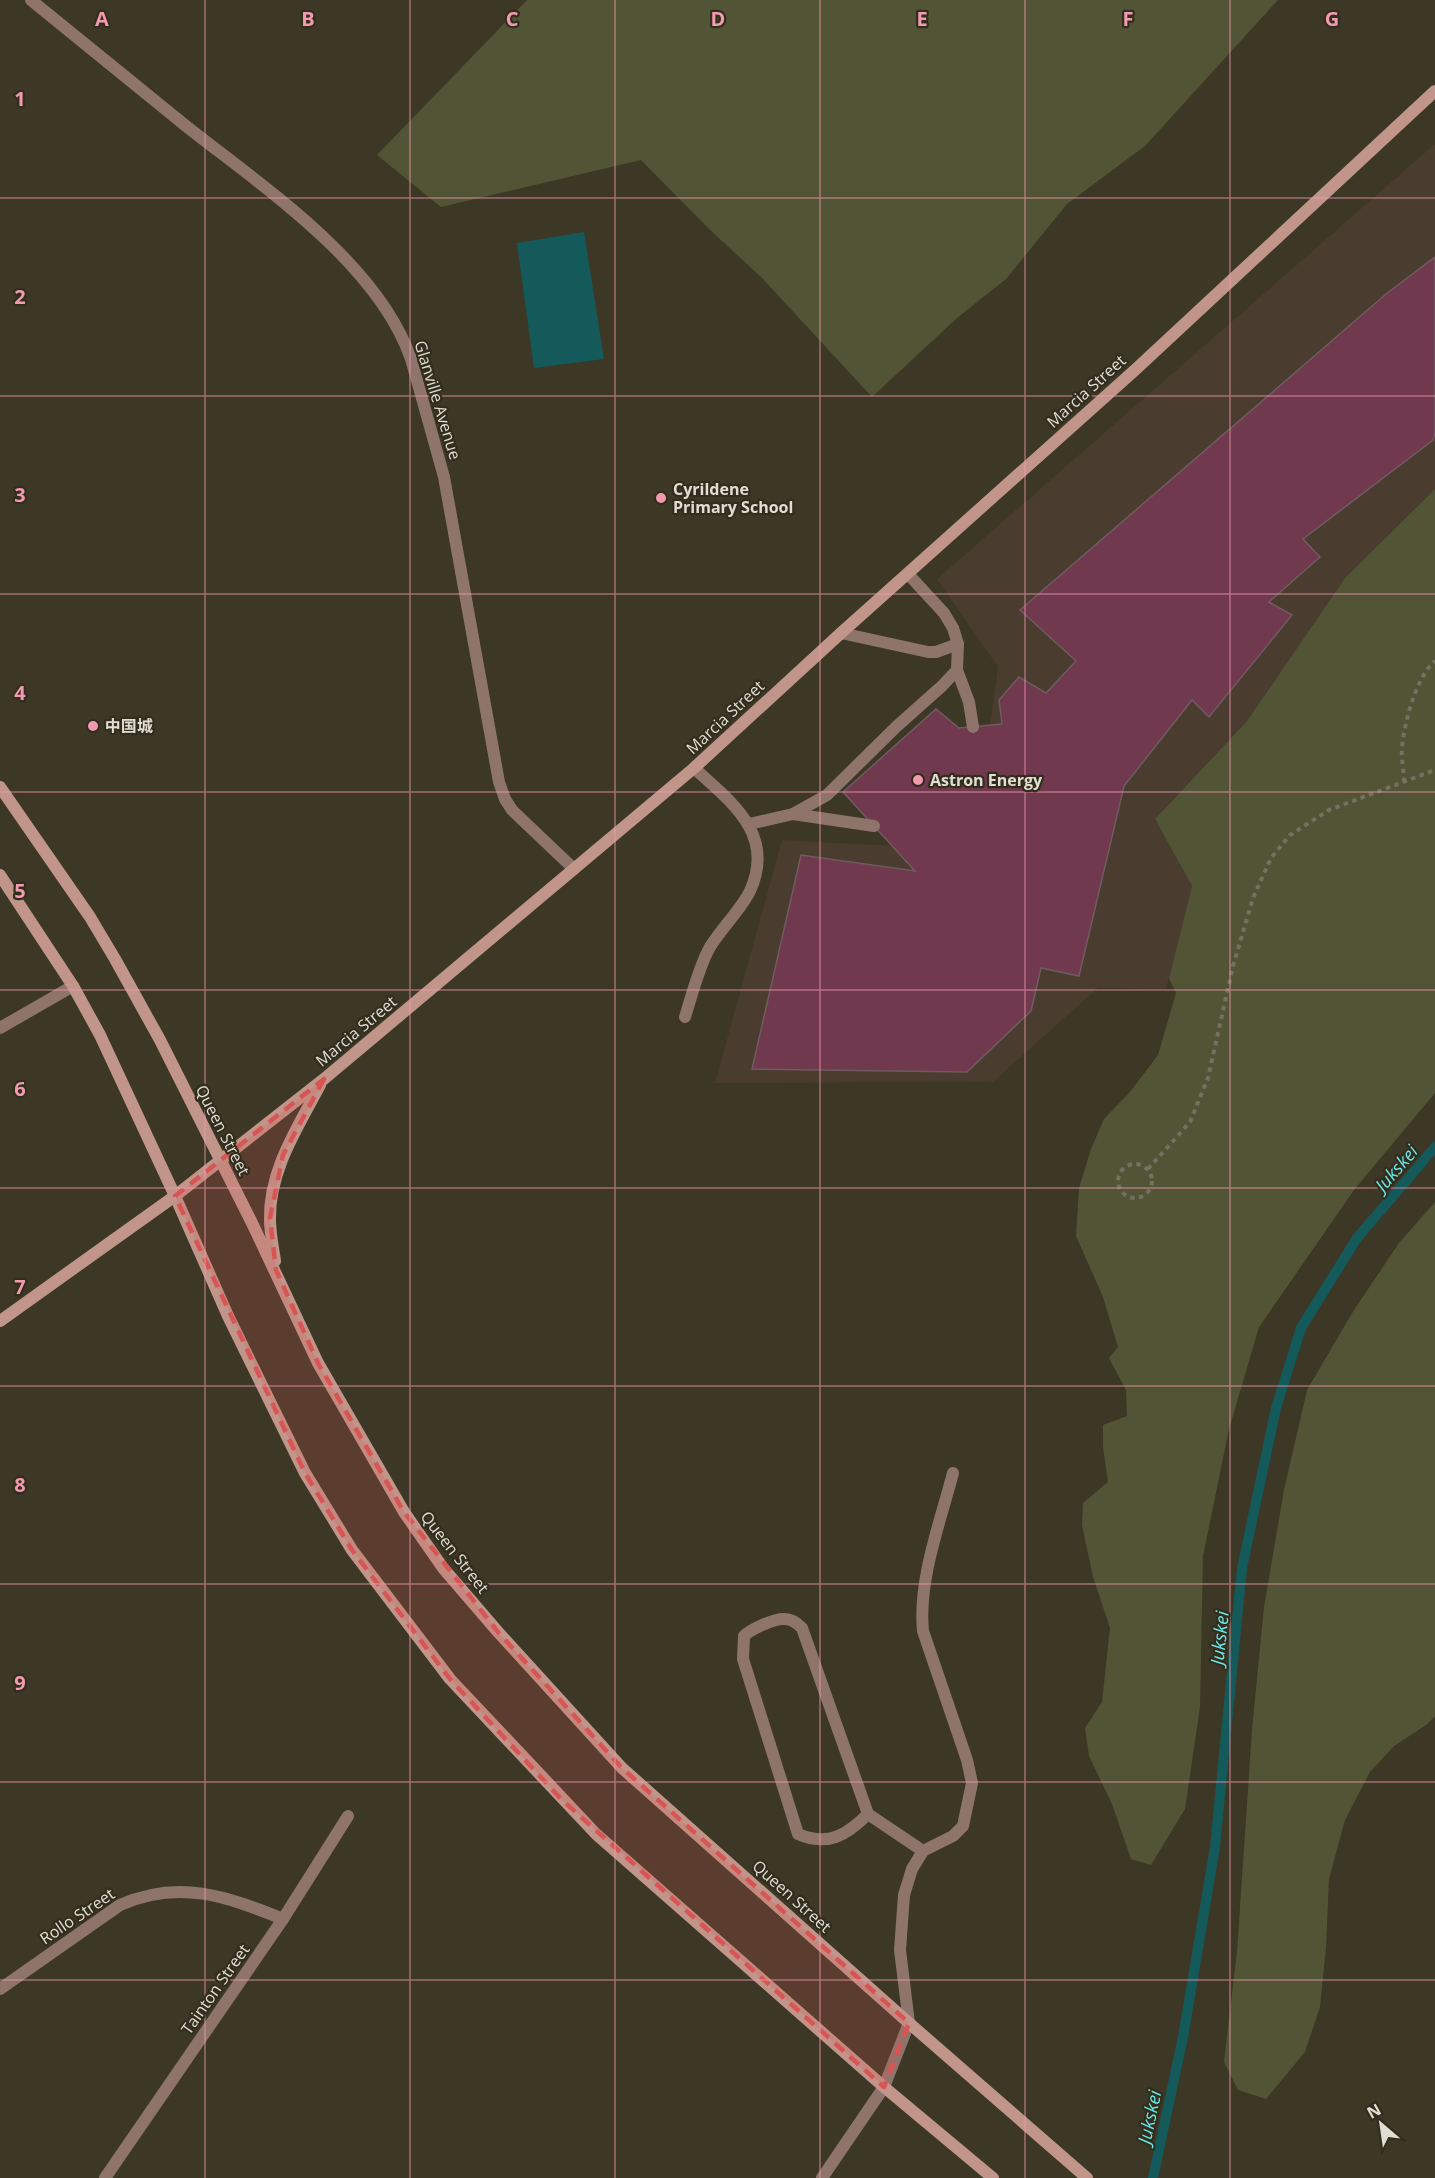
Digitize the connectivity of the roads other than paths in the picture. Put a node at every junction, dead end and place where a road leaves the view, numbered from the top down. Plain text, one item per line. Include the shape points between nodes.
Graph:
1 (30, 0) edge
2 (1435, 91) edge
3 (908, 574) junction
4 (841, 633) junction
5 (958, 644) junction
6 (957, 670) junction
7 (973, 727) dead end
8 (694, 768) junction
9 (0, 787) edge
10 (793, 814) junction
11 (749, 824) junction
12 (874, 826) dead end
13 (574, 869) junction
14 (0, 875) edge
15 (73, 986) junction
16 (685, 1017) dead end
17 (0, 1028) edge
18 (324, 1079) junction
19 (220, 1160) junction
20 (175, 1196) junction
21 (276, 1270) junction
22 (0, 1321) edge
23 (953, 1473) dead end
24 (868, 1814) junction
25 (348, 1816) dead end
26 (923, 1851) junction
27 (283, 1919) junction
28 (0, 1989) edge
29 (909, 2023) junction
30 (884, 2087) junction
31 (105, 2178) edge
32 (822, 2178) edge
33 (993, 2178) edge
34 (1087, 2178) edge

1 - 13 street, Glanville Avenue via 312,227 365,282 395,325 411,359 444,477 499,782 512,810
2 - 3 main road, Marcia Street
3 - 4 main road, Marcia Street
3 - 5 street via 944,613
4 - 5 street via 928,652
4 - 8 main road, Marcia Street
5 - 6 street
6 - 7 street
6 - 10 street via 827,795
8 - 11 street
8 - 13 main road, Marcia Street
9 - 19 main road, Queen Street via 90,917 160,1040
10 - 11 street
10 - 12 street
11 - 16 street via 758,853 750,891 708,950
13 - 18 main road, Marcia Street
14 - 15 main road
15 - 17 street
15 - 20 main road
18 - 19 main road, Marcia Street
18 - 21 main road via 283,1155 274,1184 270,1218
19 - 20 main road, Marcia Street
19 - 21 main road, Queen Street
20 - 22 main road, Marcia Street
20 - 30 main road via 304,1473 352,1551 450,1679 596,1834
21 - 29 main road, Queen Street via 318,1363 404,1512 443,1568 622,1768
23 - 26 street via 926,1580 922,1617 923,1631 972,1783 963,1826
24 - 24 street via 852,1830 832,1839 811,1840 798,1834 743,1659 744,1636 751,1629 785,1618 802,1628
24 - 26 street
25 - 27 street, Tainton Street
26 - 29 street via 907,1882 902,1917 900,1950
27 - 28 street, Rollo Street via 187,1890 139,1897 120,1905
27 - 31 street, Tainton Street
29 - 30 street
29 - 34 main road, Queen Street
30 - 32 street
30 - 33 main road

